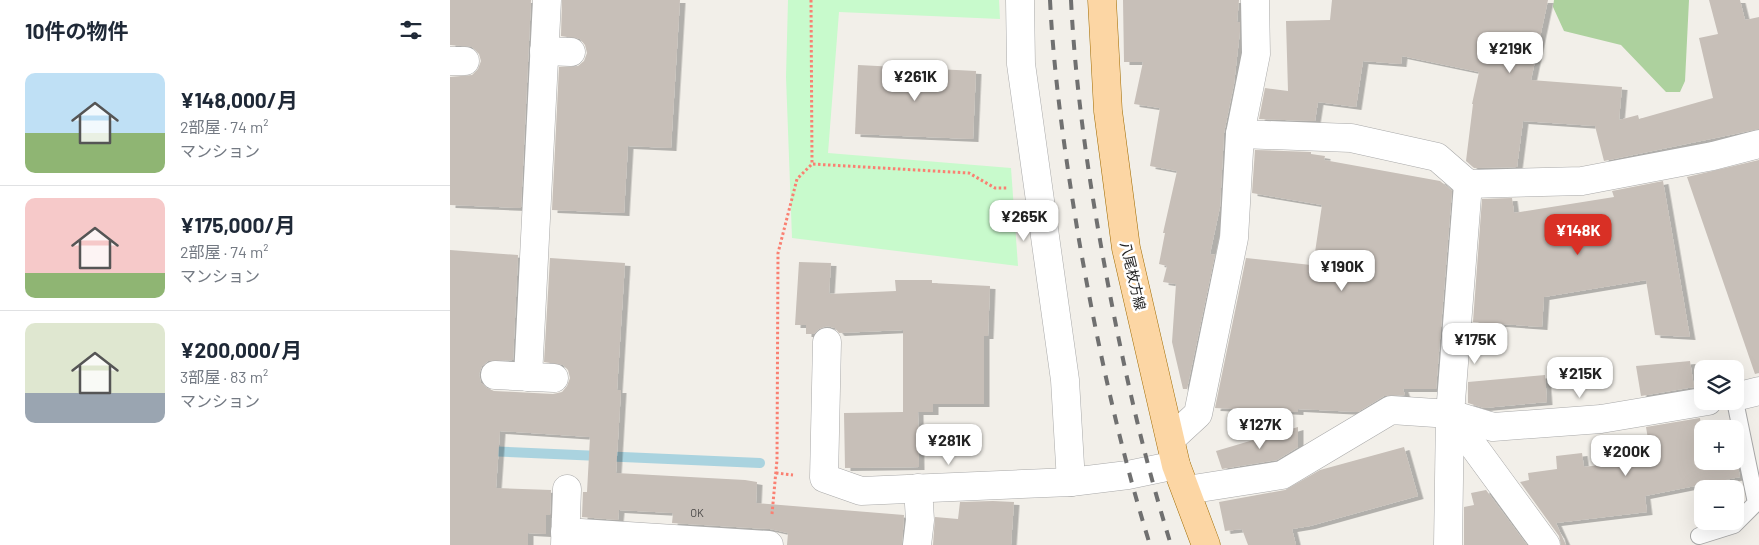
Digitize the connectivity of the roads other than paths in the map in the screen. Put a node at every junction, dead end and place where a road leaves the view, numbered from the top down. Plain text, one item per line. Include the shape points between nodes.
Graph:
1 (547, 0) edge
2 (1020, 0) edge
3 (1102, 0) edge
4 (1255, 0) edge
5 (1240, 134) junction
6 (1759, 144) edge
7 (1468, 184) junction
8 (827, 342) dead end
9 (495, 375) dead end
10 (1759, 391) edge
11 (1744, 395) edge
12 (1694, 403) edge
13 (1737, 410) edge
14 (1450, 414) junction
15 (1172, 438) junction
16 (1176, 465) junction
17 (1071, 482) junction
18 (918, 488) junction
19 (567, 489) dead end
20 (1187, 490) junction
21 (1699, 536) dead end
22 (565, 538) edge
23 (769, 544) edge
24 (917, 545) edge
25 (1206, 545) edge
26 (1448, 545) edge
27 (1546, 545) edge

1 - 9 street via 557,51 541,378
2 - 17 street via 1021,64 1065,380
3 - 15 main road, 八尾枚方線 via 1108,111 1126,248
4 - 5 street via 1256,54
5 - 7 street via 1351,138 1438,157
5 - 15 street via 1234,238 1198,414
6 - 7 street via 1582,181
7 - 14 street
8 - 18 street via 824,478 861,491
10 - 11 street
12 - 14 street via 1601,419 1494,427
13 - 21 lane via 1756,503 1734,525
14 - 20 street via 1391,410 1282,475
14 - 26 street
14 - 27 street
15 - 16 main road, 八尾枚方線
16 - 17 street
16 - 20 main road, 八尾枚方線
17 - 18 street
18 - 24 street via 920,520
19 - 22 street
20 - 25 main road, 八尾枚方線
22 - 23 street

